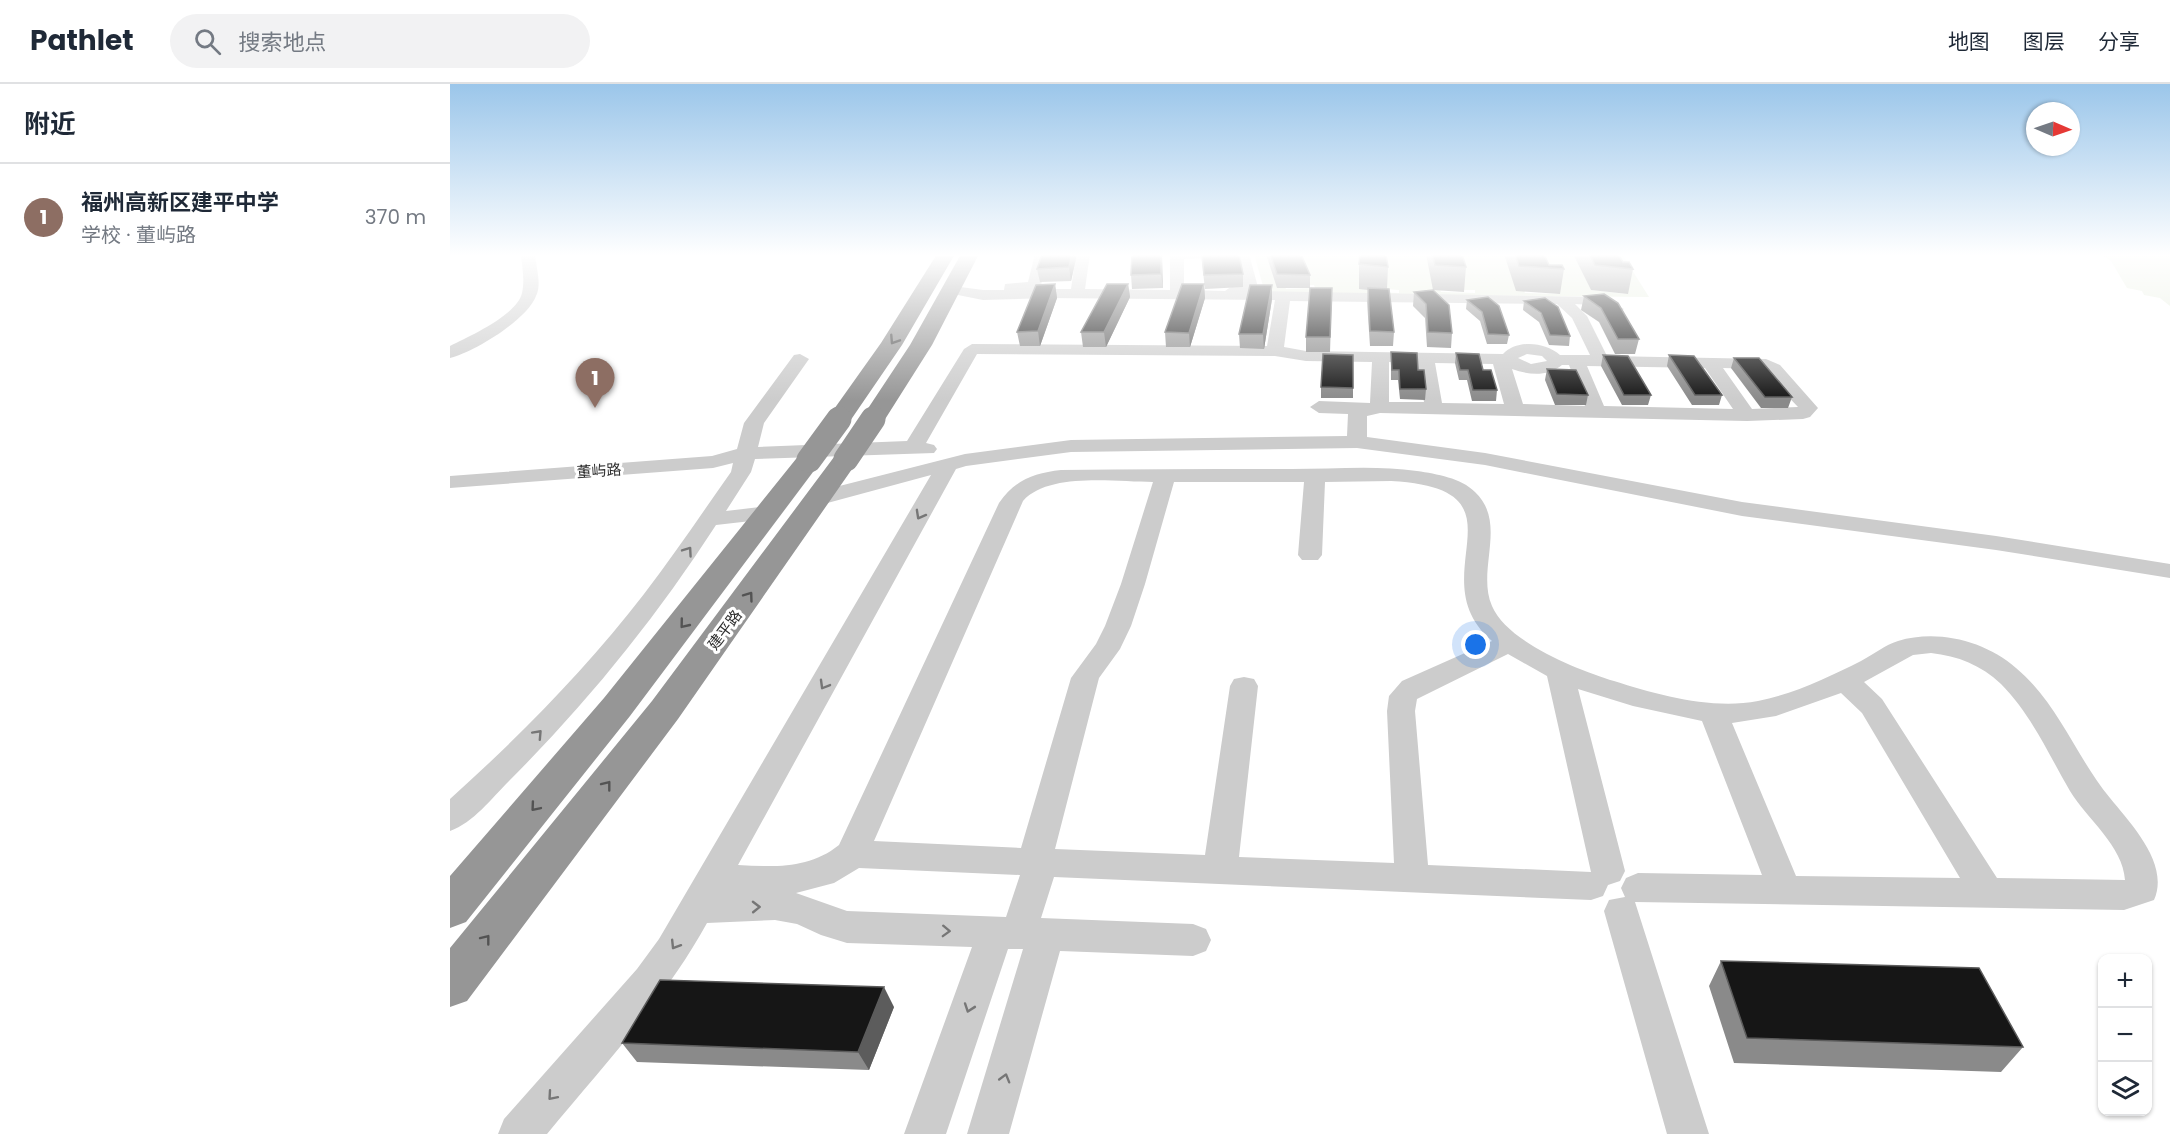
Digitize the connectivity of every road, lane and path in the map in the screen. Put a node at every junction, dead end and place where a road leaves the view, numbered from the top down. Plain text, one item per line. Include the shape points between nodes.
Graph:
1 (524, 303) edge
2 (916, 303) edge
3 (945, 303) edge
4 (1098, 303) edge
5 (1282, 303) edge
6 (1564, 303) edge
7 (1601, 303) edge
8 (1093, 312) edge
9 (1627, 321) edge
10 (1083, 330) edge
11 (1638, 341) edge
12 (1074, 349) junction
13 (1275, 351) junction
14 (450, 353) edge
15 (1381, 356) junction
16 (1425, 356) junction
17 (800, 359) dead end
18 (1504, 359) junction
19 (1556, 360) junction
20 (1575, 360) junction
21 (1601, 361) junction
22 (1650, 361) junction
23 (1710, 363) junction
24 (1531, 368) junction
25 (1319, 407) dead end
26 (1376, 408) junction
27 (1434, 409) junction
28 (1516, 411) junction
29 (1542, 411) junction
30 (1597, 412) junction
31 (1747, 415) junction
32 (1357, 442) junction
33 (913, 447) junction
34 (747, 453) junction
35 (956, 462) junction
36 (1315, 475) junction
37 (1165, 476) junction
38 (450, 482) edge
39 (820, 498) junction
40 (770, 513) junction
41 (709, 519) junction
42 (1310, 555) dead end
43 (2170, 572) edge
44 (1512, 642) junction
45 (1560, 671) junction
46 (1843, 679) junction
47 (1244, 686) dead end
48 (1713, 712) junction
49 (450, 818) edge
50 (852, 854) junction
51 (1041, 863) junction
52 (1220, 870) junction
53 (1412, 879) junction
54 (1599, 879) junction
55 (1785, 891) junction
56 (705, 893) junction
57 (1987, 893) junction
58 (1630, 900) junction
59 (450, 908) edge
60 (1020, 934) junction
61 (1193, 940) dead end
62 (450, 985) edge
63 (519, 1134) edge
64 (926, 1134) edge
65 (988, 1134) edge
66 (1688, 1134) edge

1 - 14 street via 501,323
2 -> 40 highway, bridge via 891,345
3 - 39 highway, 建平路, bridge
4 - 8 street
5 - 13 street
6 - 21 street via 1579,316
7 - 9 street via 1621,312
10 - 12 street
11 - 22 street
12 - 13 street
12 - 33 street via 972,349
13 - 15 street via 1306,356
15 - 16 street
15 - 26 street
16 - 18 street
16 - 27 street
17 - 34 street via 754,423
18 - 19 street via 1527,349 1547,352
18 - 24 street
18 - 28 street
19 - 20 street
19 - 24 street via 1546,368
20 - 21 street
20 - 30 street
21 - 22 street
22 - 23 street
23 - 31 street
23 - 31 street via 1766,364 1809,408 1803,413
24 - 29 street
25 - 26 street
26 - 27 street
26 - 32 street via 1358,413
27 - 28 street
28 - 29 street
29 - 30 street
30 - 31 street
32 - 35 street via 1087,444
32 - 43 street via 1485,459 1742,509
33 - 34 street, 董屿路
33 - 35 street, 董屿路 via 944,451
34 - 38 street, 董屿路 via 713,462
34 - 41 street via 741,472
35 - 39 street
35 -> 56 street
36 - 37 street
36 - 42 street
36 - 44 street via 1411,476 1443,483 1467,497 1479,518 1474,586 1478,606 1487,620
37 - 50 street via 1051,477 1032,482 1015,495
37 - 51 street via 1109,645 1085,678 1037,845
62 -> 39 highway, 建平路 via 665,710
40 - 41 street
40 -> 59 highway via 617,708
49 -> 41 street via 506,767 573,694 657,594
44 - 45 street
44 - 53 street via 1412,688 1403,696
45 - 48 street via 1626,694
45 - 54 street
46 - 48 street via 1763,710
46 - 57 street via 1872,706
46 - 57 street via 1902,649 1919,645 1959,650 1998,667 2021,690 2056,739 2086,792 2134,855 2144,882 2142,890 2124,895
47 - 52 street
48 - 55 street
50 - 51 street
50 - 56 street via 843,863 814,877
51 - 52 street
51 - 60 street
52 - 53 street
53 - 54 street
54 - 58 street via 1596,899 1601,904
55 - 57 street
55 - 58 street
56 -> 60 street via 784,906 832,925
56 -> 63 street via 650,981
58 - 66 street
60 - 61 street
60 -> 64 street
65 -> 60 street

